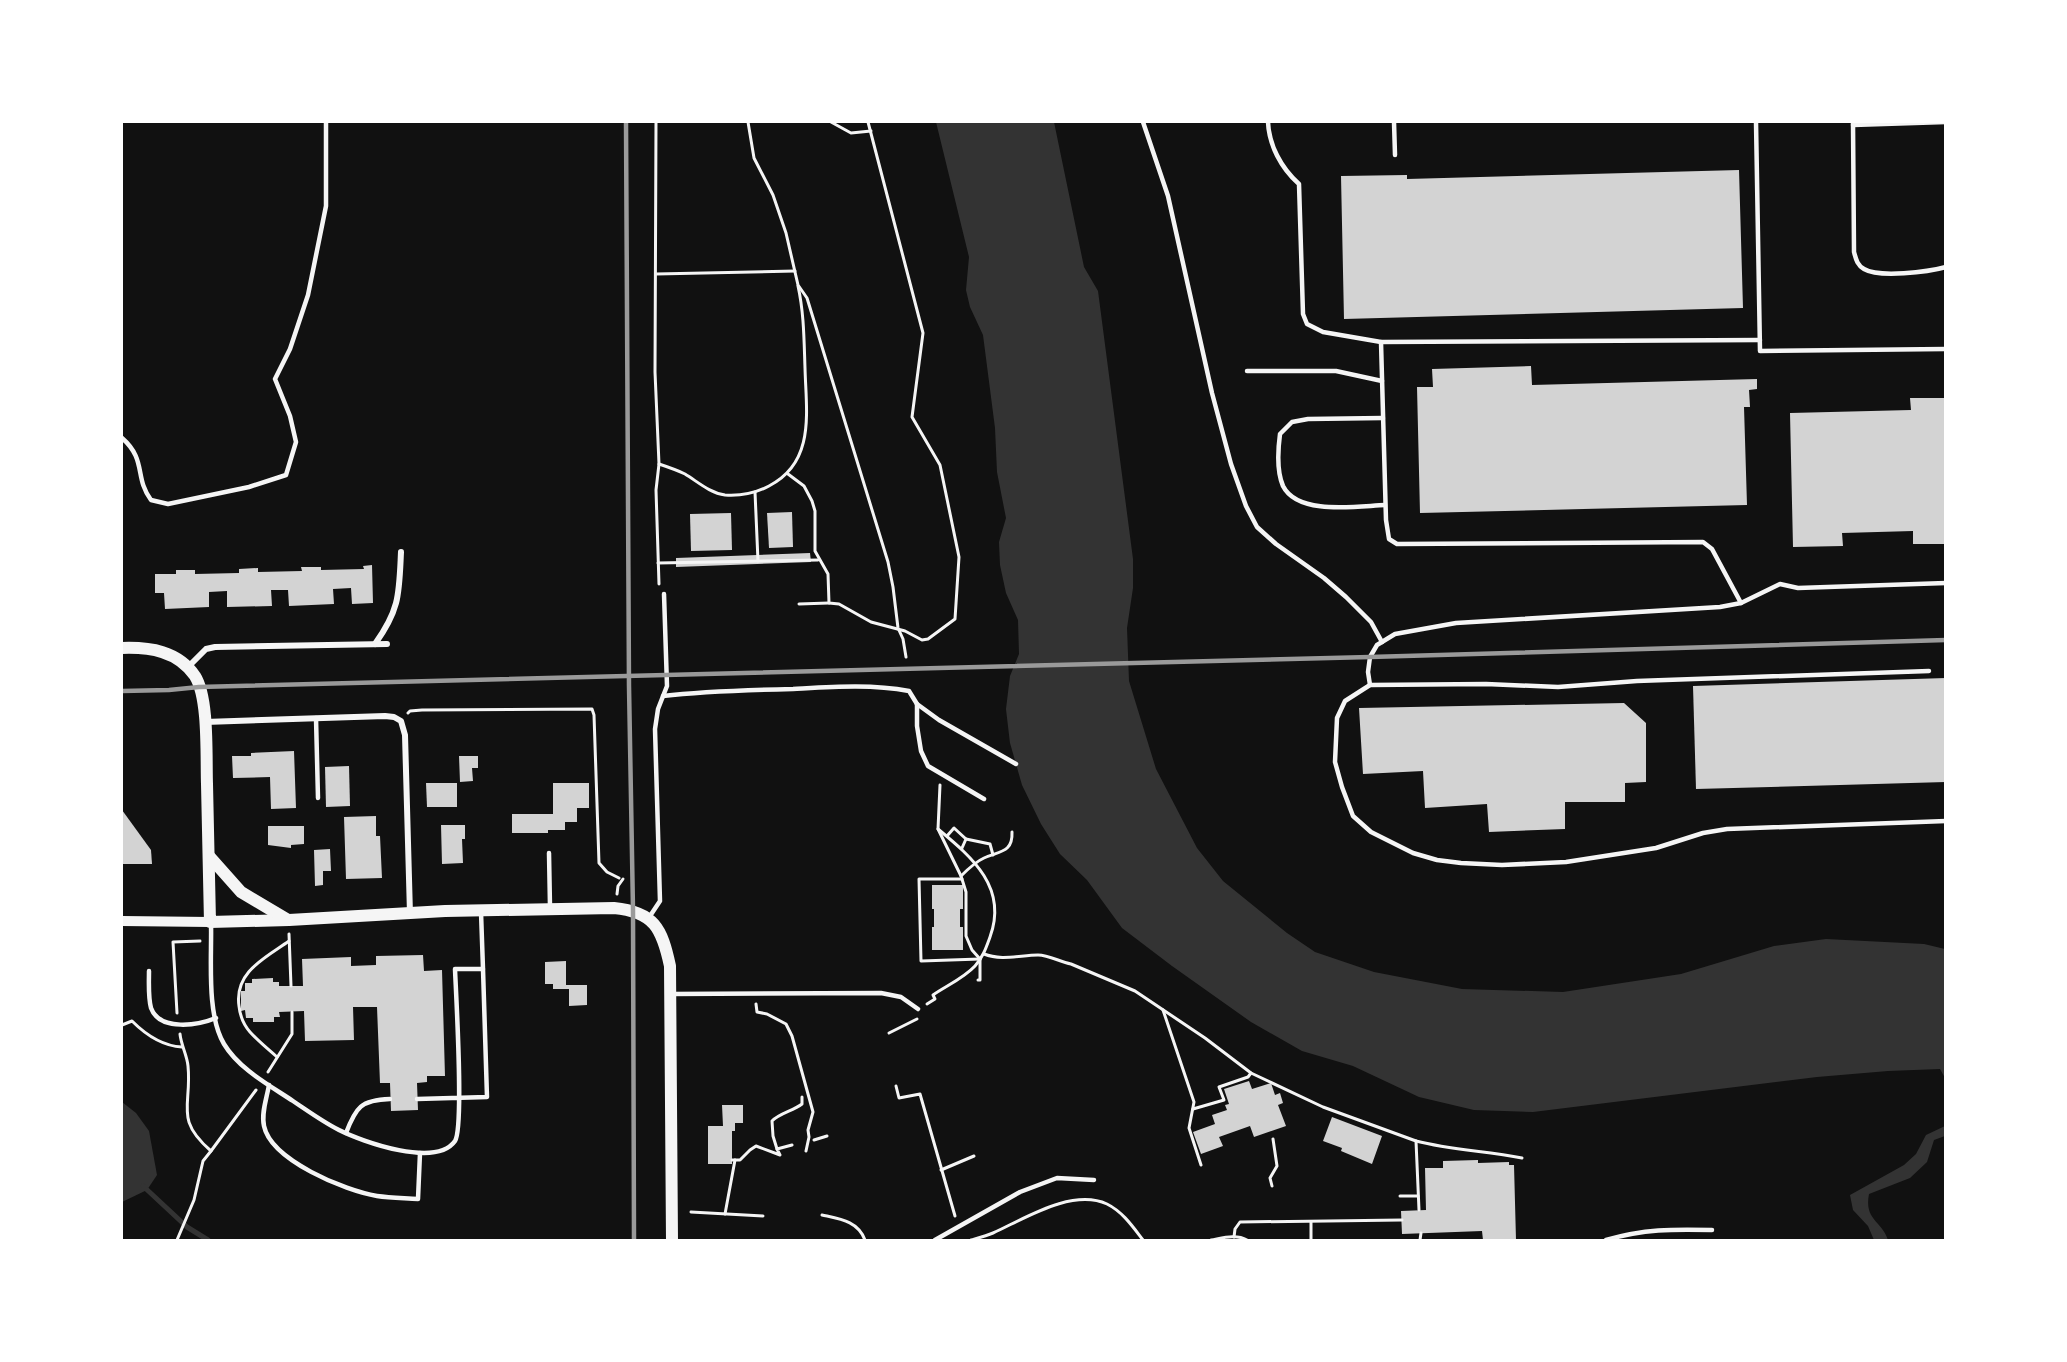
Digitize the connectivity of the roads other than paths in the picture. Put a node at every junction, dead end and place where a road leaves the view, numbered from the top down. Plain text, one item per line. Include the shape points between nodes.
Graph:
1 (326, 122) edge
2 (1143, 122) edge
3 (1268, 122) edge
4 (1394, 122) edge
5 (1756, 122) edge
6 (1946, 122) edge
7 (1853, 123) edge
8 (1395, 155) dead end
9 (1946, 267) edge
10 (1760, 340) junction
11 (1380, 342) junction
12 (1946, 350) edge
13 (1247, 371) dead end
14 (1382, 381) junction
15 (1383, 418) junction
16 (122, 438) edge
17 (1385, 505) junction
18 (401, 552) dead end
19 (1946, 583) edge
20 (664, 594) road end
21 (1741, 603) junction
22 (1382, 642) junction
23 (375, 645) junction
24 (387, 645) dead end
25 (122, 648) edge
26 (188, 667) junction
27 (1929, 671) dead end
28 (1370, 685) junction
29 (663, 696) junction
30 (917, 704) junction
31 (316, 718) junction
32 (205, 722) junction
33 (1016, 764) dead end
34 (318, 798) dead end
35 (984, 799) dead end
36 (1946, 821) edge
37 (549, 853) dead end
38 (209, 856) junction
39 (550, 909) junction
40 (481, 911) junction
41 (410, 914) junction
42 (122, 918) edge
43 (648, 919) junction
44 (289, 920) junction
45 (210, 922) junction
46 (483, 969) junction
47 (149, 971) dead end
48 (671, 994) junction
49 (918, 1009) road end
50 (216, 1018) junction
51 (269, 1085) junction
52 (459, 1098) junction
53 (417, 1099) dead end
54 (390, 1100) dead end
55 (346, 1133) junction
56 (420, 1153) junction
57 (1094, 1180) dead end
58 (1712, 1230) dead end
59 (672, 1240) edge
60 (935, 1240) edge
61 (1606, 1240) edge

1 - 16 lane via 324,217 308,295 275,379 296,442 286,475 168,504 151,500 143,489 140,466 132,448
2 - 22 lane via 1168,196 1218,413 1246,506 1257,527 1346,597 1371,622
3 - 11 lane via 1269,139 1290,176 1299,184 1303,314 1307,324 1323,332
4 - 8 lane
5 - 10 lane
6 - 7 lane
7 - 9 lane via 1854,252 1858,263 1866,270 1880,273
10 - 11 lane
10 - 12 lane via 1760,351
11 - 14 lane
13 - 14 lane via 1336,371
14 - 15 lane
15 - 17 lane
15 - 17 lane via 1292,422 1280,434 1278,454 1284,486 1296,501 1322,507
17 - 21 lane via 1389,538 1397,544 1703,542 1712,549
18 - 23 street via 398,599 391,622
19 - 21 lane via 1798,588 1780,584
20 - 29 lane via 667,686
21 - 22 lane via 1456,623 1395,634
22 - 28 lane via 1370,657
23 - 24 street
23 - 26 street via 215,646 206,649
25 - 26 main road via 160,651
26 - 32 main road via 197,679
27 - 28 lane via 1558,687
28 - 36 lane via 1345,702 1337,718 1335,762 1353,816 1371,832 1413,854 1437,860 1502,865 1566,862 1656,848 1727,828
29 - 30 lane via 891,688 909,691
29 - 43 lane via 655,729 660,901
30 - 33 lane
30 - 35 lane via 921,751 928,766
31 - 32 street
31 - 34 lane
31 - 41 street via 385,716 401,721 405,735
32 - 38 main road
37 - 39 lane
38 - 44 main road via 241,892
38 - 45 main road
39 - 40 main road
39 - 43 main road via 614,908 633,910
40 - 41 main road
40 - 46 lane
41 - 44 main road
42 - 45 street
43 - 48 main road via 658,929 666,949
44 - 45 main road
45 - 50 lane via 212,1005
46 - 52 lane via 487,1097
46 - 52 lane via 455,969
47 - 50 lane via 152,1011 156,1016 178,1024
48 - 49 lane via 880,993 901,997
48 - 59 main road
50 - 51 lane via 228,1050
51 - 55 lane
51 - 56 lane via 263,1116 273,1145 332,1182 375,1196 418,1199
52 - 53 lane
52 - 56 lane via 458,1135 454,1143 434,1154
54 - 55 lane via 358,1107
55 - 56 lane via 375,1144
57 - 60 lane via 1057,1178 1020,1192
58 - 61 lane via 1632,1232

